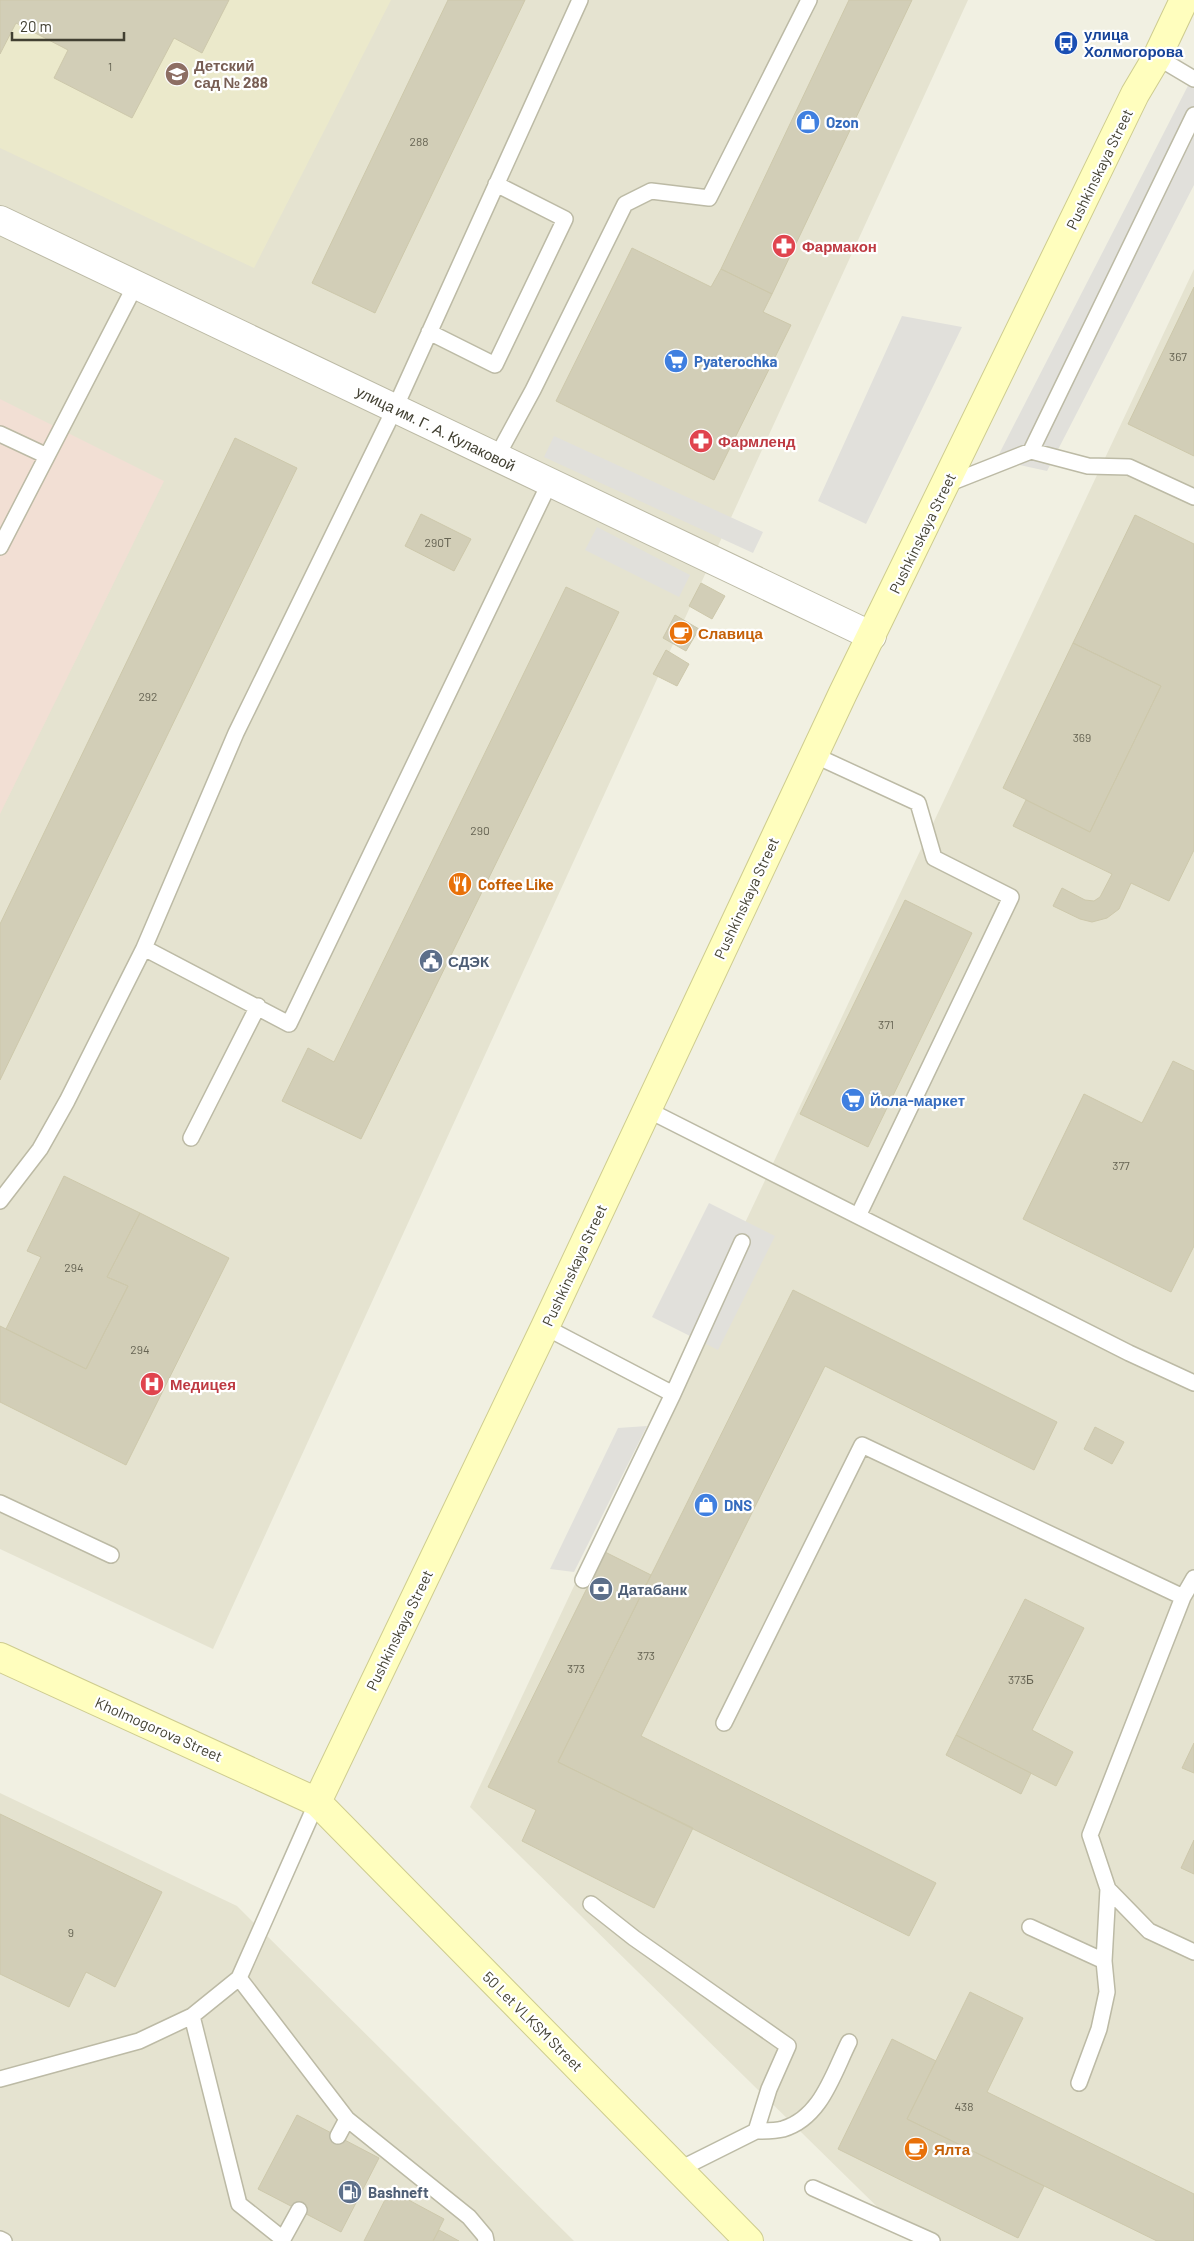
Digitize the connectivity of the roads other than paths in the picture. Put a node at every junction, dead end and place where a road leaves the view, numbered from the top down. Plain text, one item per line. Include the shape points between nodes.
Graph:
1 (580, 0) edge
2 (809, 0) edge
3 (1184, 0) edge
4 (1157, 56) junction
5 (1194, 80) edge
6 (1194, 115) edge
7 (496, 184) junction
8 (0, 220) edge
9 (136, 284) junction
10 (429, 332) junction
11 (395, 408) junction
12 (0, 434) edge
13 (1031, 451) junction
14 (47, 456) junction
15 (496, 458) junction
16 (550, 482) junction
17 (945, 485) junction
18 (1194, 497) edge
19 (0, 547) edge
20 (872, 636) junction
21 (814, 755) junction
22 (144, 948) junction
23 (258, 1006) junction
24 (646, 1109) junction
25 (191, 1138) dead end
26 (1, 1199) edge
27 (858, 1216) junction
28 (742, 1242) dead end
29 (545, 1327) junction
30 (1194, 1383) edge
31 (673, 1394) junction
32 (0, 1502) edge
33 (111, 1555) dead end
34 (1194, 1578) edge
35 (583, 1580) dead end
36 (1183, 1597) junction
37 (0, 1657) edge
38 (724, 1723) dead end
39 (317, 1802) junction
40 (1108, 1890) junction
41 (591, 1904) dead end
42 (1030, 1927) dead end
43 (1194, 1952) edge
44 (1104, 1961) junction
45 (239, 1978) junction
46 (192, 2016) junction
47 (848, 2042) dead end
48 (0, 2079) edge
49 (1079, 2083) dead end
50 (347, 2118) junction
51 (756, 2132) junction
52 (338, 2136) dead end
53 (680, 2169) junction
54 (813, 2188) dead end
55 (298, 2210) dead end
56 (0, 2239) edge
57 (284, 2240) edge
58 (4, 2241) edge
59 (486, 2241) edge
60 (749, 2241) edge
61 (932, 2241) edge

1 - 7 lane
2 - 15 lane via 709,198 651,191 625,204
3 - 4 main road, Pushkinskaya Street
4 - 5 lane
4 - 17 main road, Pushkinskaya Street
6 - 13 lane
7 - 10 lane
7 - 10 lane via 565,219 495,365
8 - 9 street, улица им. Г. А. Кулаковой
9 - 11 street, улица им. Г. А. Кулаковой
9 - 14 lane
10 - 11 lane
11 - 15 street, улица им. Г. А. Кулаковой
11 - 22 lane via 236,734
12 - 14 lane
13 - 17 lane
13 - 18 lane via 1088,466 1129,467
14 - 19 lane
15 - 16 street, улица им. Г. А. Кулаковой
16 - 20 street, улица им. Г. А. Кулаковой
16 - 23 lane via 289,1024
17 - 20 main road, Pushkinskaya Street
20 - 21 main road, Pushkinskaya Street
21 - 24 main road, Pushkinskaya Street
21 - 27 lane via 918,804 934,858 1011,897
22 - 23 lane
22 - 26 lane via 40,1149
23 - 25 lane
24 - 27 lane
24 - 29 main road, Pushkinskaya Street
27 - 30 lane
28 - 31 lane
29 - 31 lane
29 - 39 main road, Pushkinskaya Street
31 - 35 lane
32 - 33 lane
34 - 36 lane
36 - 38 lane via 862,1446
36 - 40 lane via 1090,1836
37 - 39 main road, Kholmogorova Street
39 - 45 lane
39 - 53 main road, 50 Let VLKSM Street
40 - 43 lane via 1149,1931
40 - 44 lane
41 - 51 lane via 788,2046
42 - 44 lane
44 - 49 lane via 1107,1992 1099,2028
45 - 46 lane
45 - 50 lane
46 - 48 lane via 139,2041
46 - 57 lane via 239,2204
47 - 51 lane via 818,2106 783,2129
50 - 52 lane
50 - 59 lane via 469,2217
51 - 53 lane
53 - 60 main road, 50 Let VLKSM Street
54 - 61 lane
55 - 57 lane
56 - 58 lane

